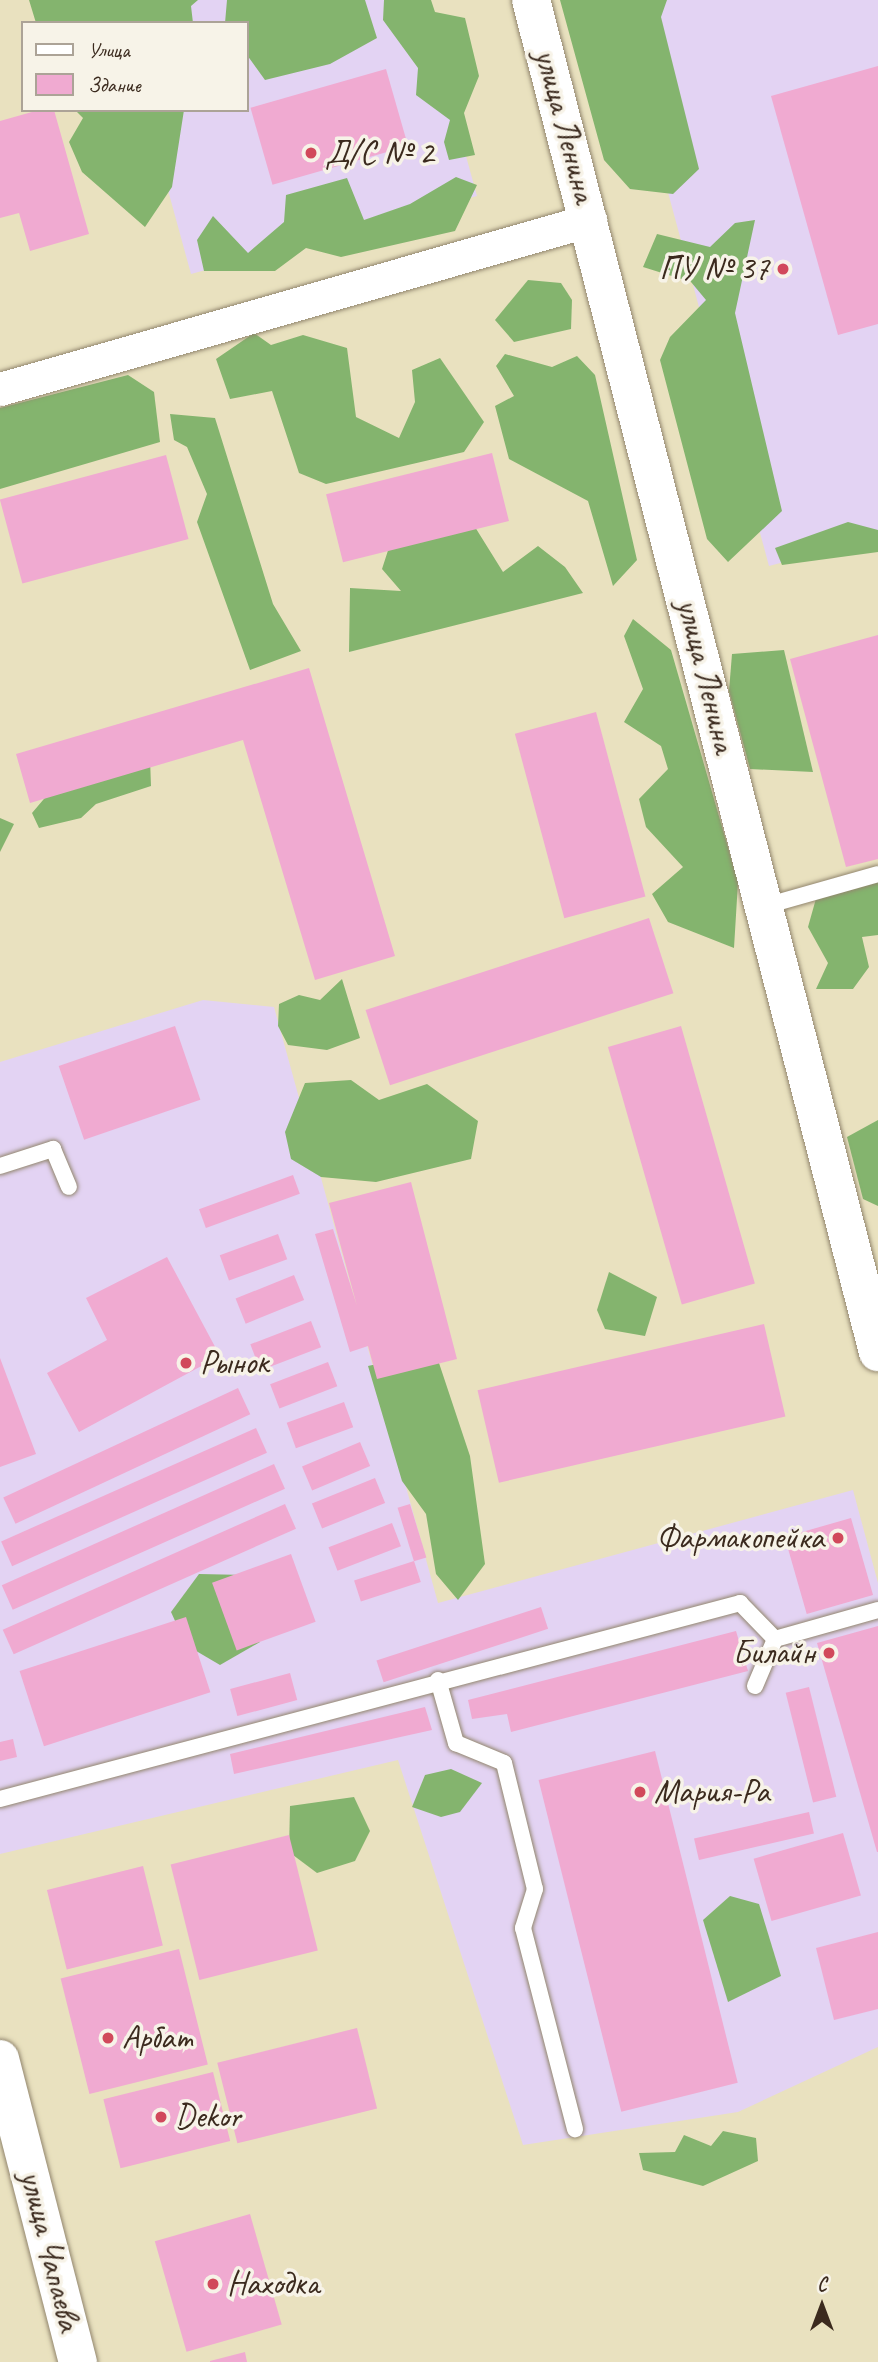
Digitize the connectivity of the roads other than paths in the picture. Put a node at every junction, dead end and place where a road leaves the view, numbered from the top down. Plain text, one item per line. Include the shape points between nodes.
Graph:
1 (531, 0) edge
2 (590, 220) junction
3 (0, 389) edge
4 (878, 874) edge
5 (765, 906) junction
6 (0, 1166) edge
7 (69, 1186) dead end
8 (871, 1297) edge
9 (878, 1352) edge
10 (878, 1610) edge
11 (775, 1639) junction
12 (438, 1680) junction
13 (755, 1686) dead end
14 (0, 1799) edge
15 (0, 2059) edge
16 (575, 2129) dead end
17 (78, 2362) edge

1 - 2 main road, улица Ленина
2 - 3 street
2 - 5 main road, улица Ленина
4 - 5 lane
5 - 8 main road, улица Ленина
6 - 7 lane via 53,1149
8 - 9 main road, улица Ленина
10 - 11 lane
11 - 12 lane via 740,1603
11 - 13 lane
12 - 14 lane
12 - 16 lane via 456,1742 504,1763 535,1889 523,1928
15 - 17 main road, улица Чапаева

